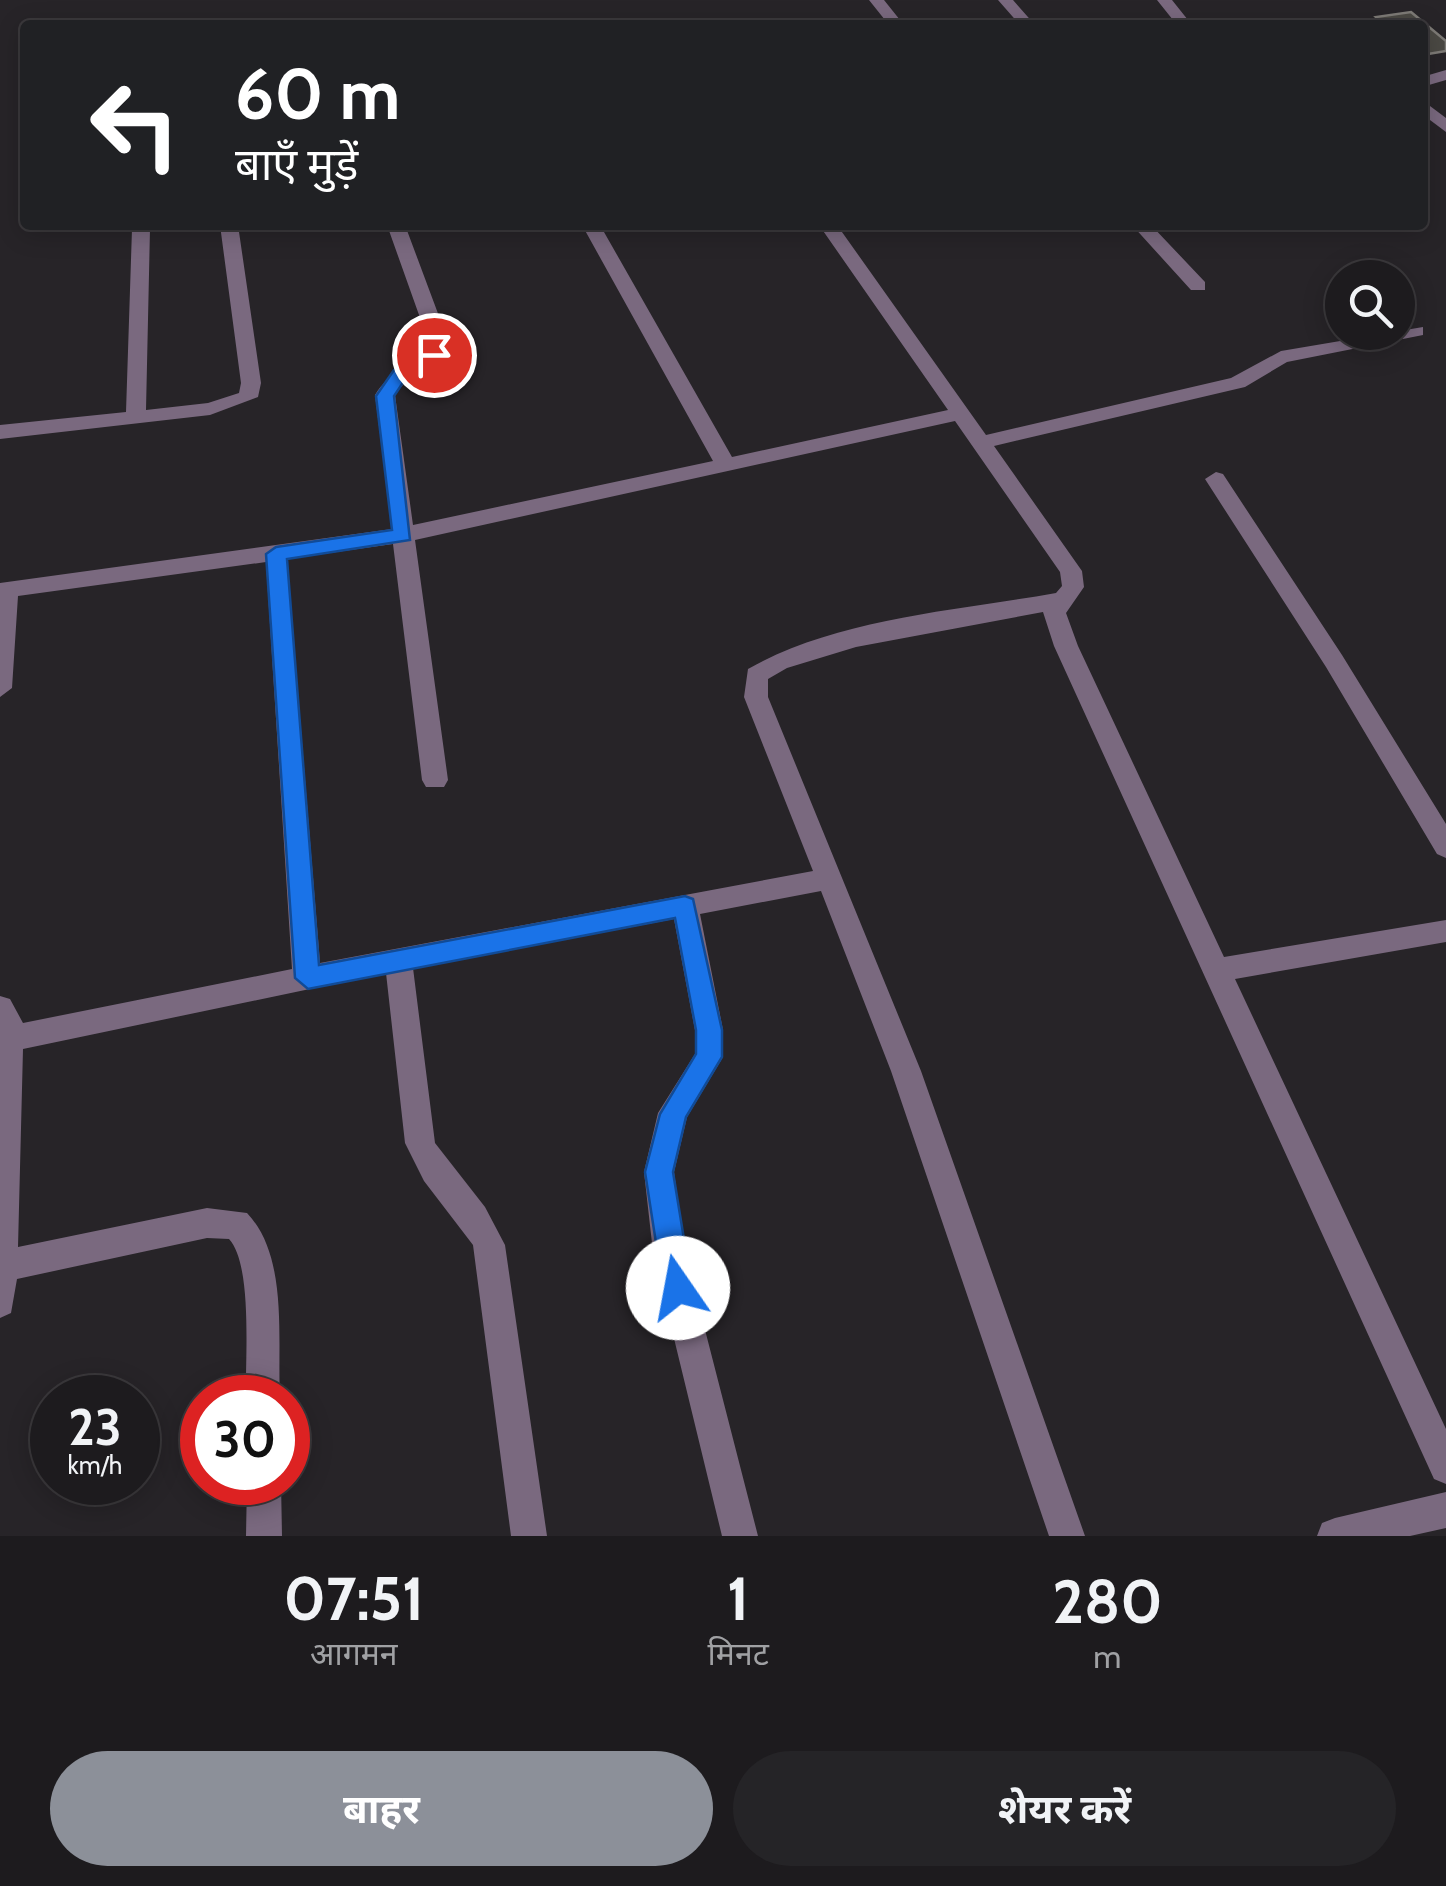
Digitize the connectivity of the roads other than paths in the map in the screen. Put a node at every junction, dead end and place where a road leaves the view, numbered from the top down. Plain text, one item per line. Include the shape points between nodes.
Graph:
1 (876, 0) edge
2 (1005, 0) edge
3 (1164, 0) edge
4 (892, 20) edge
5 (1023, 20) edge
6 (1181, 20) edge
7 (140, 230) dead end
8 (230, 230) edge
9 (398, 230) edge
10 (595, 230) edge
11 (831, 230) edge
12 (1146, 230) edge
13 (1198, 286) dead end
14 (1416, 331) dead end
15 (960, 414) junction
16 (136, 417) junction
17 (0, 432) edge
18 (981, 443) junction
19 (726, 465) junction
20 (1216, 480) dead end
21 (402, 535) junction
22 (276, 554) junction
23 (4, 590) edge
24 (1067, 599) junction
25 (0, 688) edge
26 (435, 780) dead end
27 (1446, 847) edge
28 (828, 879) junction
29 (685, 906) junction
30 (1446, 932) edge
31 (398, 959) junction
32 (1214, 971) junction
33 (308, 978) junction
34 (0, 1008) edge
35 (9, 1039) junction
36 (2, 1266) edge
37 (0, 1302) edge
38 (262, 1375) edge
39 (1446, 1467) edge
40 (264, 1505) edge
41 (1446, 1510) edge
42 (264, 1536) edge
43 (528, 1536) edge
44 (740, 1536) edge
45 (1068, 1536) edge
46 (1335, 1536) edge

1 - 4 street
2 - 5 street
3 - 6 street
7 - 16 street
8 - 16 street via 248,397 210,409
9 - 21 street via 438,343 422,365 390,383 385,396
10 - 19 street
11 - 15 street
12 - 13 street
14 - 18 street via 1281,356 1238,383
15 - 18 street
15 - 19 street
16 - 17 street
18 - 24 street via 1070,572
19 - 21 street
20 - 27 street
21 - 22 street
21 - 26 street
22 - 23 street
22 - 33 street
23 - 25 street
24 - 28 street via 840,644 772,662 756,675 756,697
24 - 32 street via 1054,612 1059,628
28 - 29 street
28 - 45 street via 906,1072
29 - 31 street
29 - 44 street via 709,1057 673,1114 659,1172 669,1252
30 - 32 street
31 - 33 street
31 - 43 street via 428,1168 482,1222 490,1244
32 - 39 street
33 - 35 street
34 - 35 street via 9,1021
35 - 36 street
36 - 37 street
36 - 38 street via 207,1223 236,1224 252,1241 260,1281
40 - 42 street
41 - 46 street

